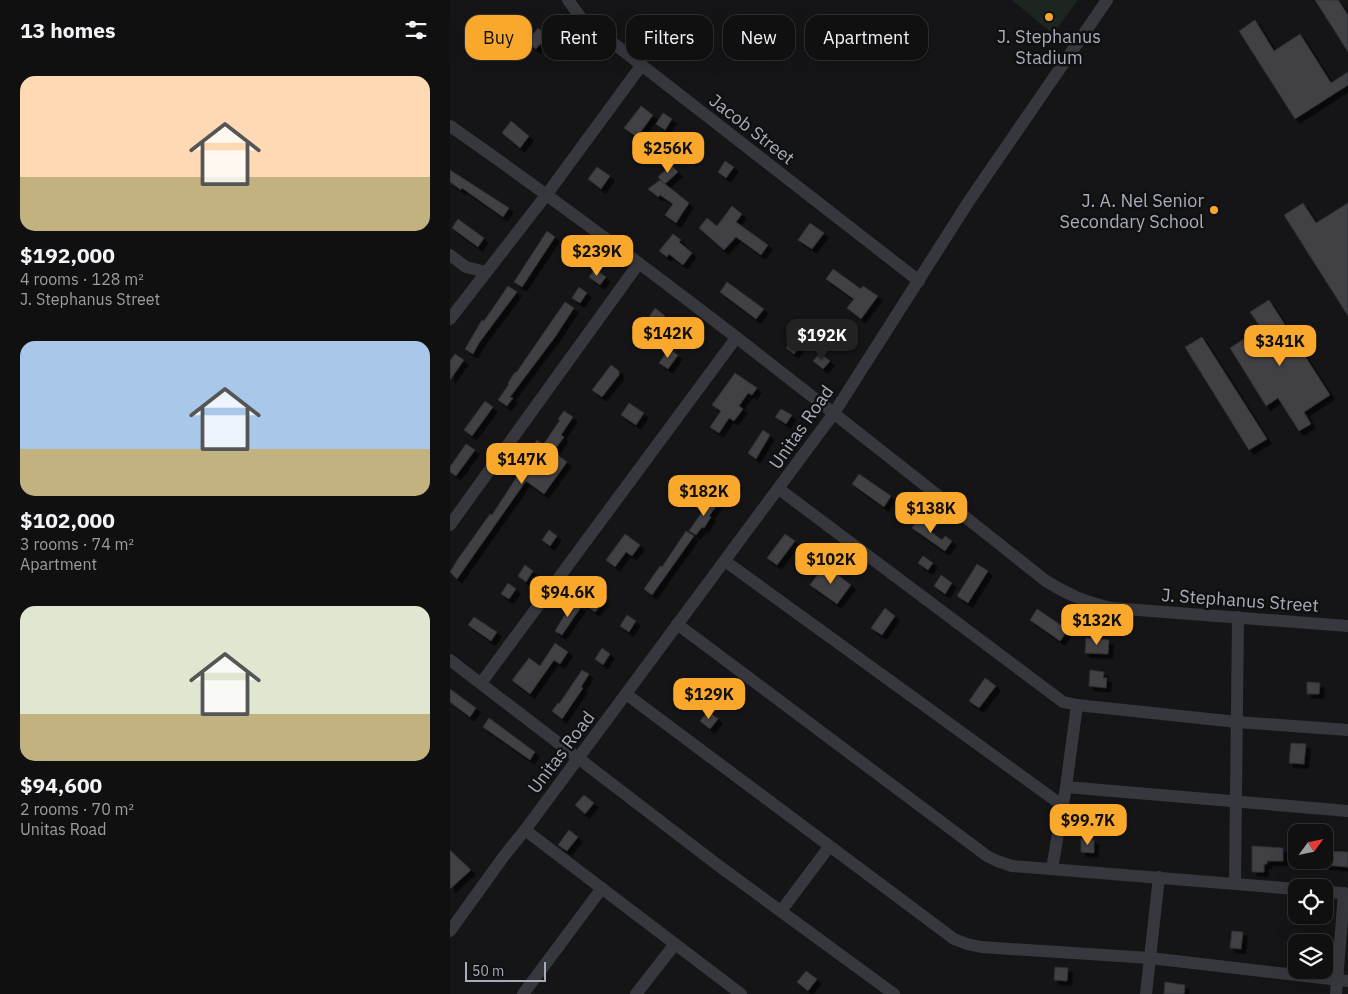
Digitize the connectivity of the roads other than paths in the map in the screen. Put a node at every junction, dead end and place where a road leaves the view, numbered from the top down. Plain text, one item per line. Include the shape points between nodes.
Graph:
1 (568, 0) edge
2 (1106, 0) edge
3 (641, 66) junction
4 (450, 126) edge
5 (547, 194) junction
6 (450, 255) edge
7 (639, 263) junction
8 (486, 272) junction
9 (919, 281) junction
10 (450, 319) edge
11 (736, 338) junction
12 (834, 414) junction
13 (779, 489) junction
14 (450, 525) edge
15 (725, 561) junction
16 (1238, 617) junction
17 (677, 624) junction
18 (1348, 626) edge
19 (450, 660) edge
20 (481, 683) junction
21 (626, 694) junction
22 (1077, 705) junction
23 (1237, 722) junction
24 (1348, 730) edge
25 (577, 758) junction
26 (1066, 787) junction
27 (1235, 801) junction
28 (1063, 806) junction
29 (1348, 811) edge
30 (525, 830) junction
31 (829, 847) junction
32 (1052, 869) junction
33 (1158, 877) junction
34 (1235, 884) junction
35 (602, 888) junction
36 (1288, 888) edge
37 (1333, 892) edge
38 (1346, 893) edge
39 (781, 911) junction
40 (450, 931) edge
41 (675, 944) junction
42 (1150, 958) junction
43 (1342, 981) edge
44 (522, 994) edge
45 (636, 994) edge
46 (741, 994) edge
47 (894, 994) edge
48 (1146, 994) edge
49 (1336, 994) edge

1 - 3 street, Jacob Street via 581,18
2 - 9 street, Unitas Road via 969,201
3 - 5 street
3 - 9 street, Jacob Street
4 - 5 street, J. Stephanus Street
5 - 7 street, J. Stephanus Street
5 - 8 street
6 - 8 street via 466,267
7 - 11 street, J. Stephanus Street
7 - 14 street
8 - 10 street
9 - 12 street, Unitas Road
11 - 12 street, J. Stephanus Street
11 - 20 street
12 - 13 street, Unitas Road
12 - 16 street, J. Stephanus Street via 1046,581 1070,596 1112,608
13 - 15 street, Unitas Road
13 - 22 street via 1047,691 1063,702
15 - 17 street, Unitas Road
15 - 28 street
16 - 18 street, J. Stephanus Street
16 - 23 street
17 - 21 street, Unitas Road
17 - 32 street via 987,856 1012,866
19 - 20 street
20 - 25 street
21 - 25 street, Unitas Road
21 - 31 street
22 - 23 street
22 - 26 street
23 - 24 street
23 - 27 street
25 - 30 street, Unitas Road
25 - 39 street
26 - 27 street
26 - 28 street
27 - 29 street
27 - 34 street
28 - 32 street
30 - 35 street
30 - 40 street, Unitas Road
31 - 39 street
31 - 42 street via 954,938 967,944
32 - 33 street
33 - 34 street
33 - 42 street
34 - 36 street
35 - 41 street
35 - 44 street
37 - 38 street
38 - 43 street
39 - 47 street
41 - 45 street
41 - 46 street
42 - 43 street
42 - 48 street
43 - 49 street

